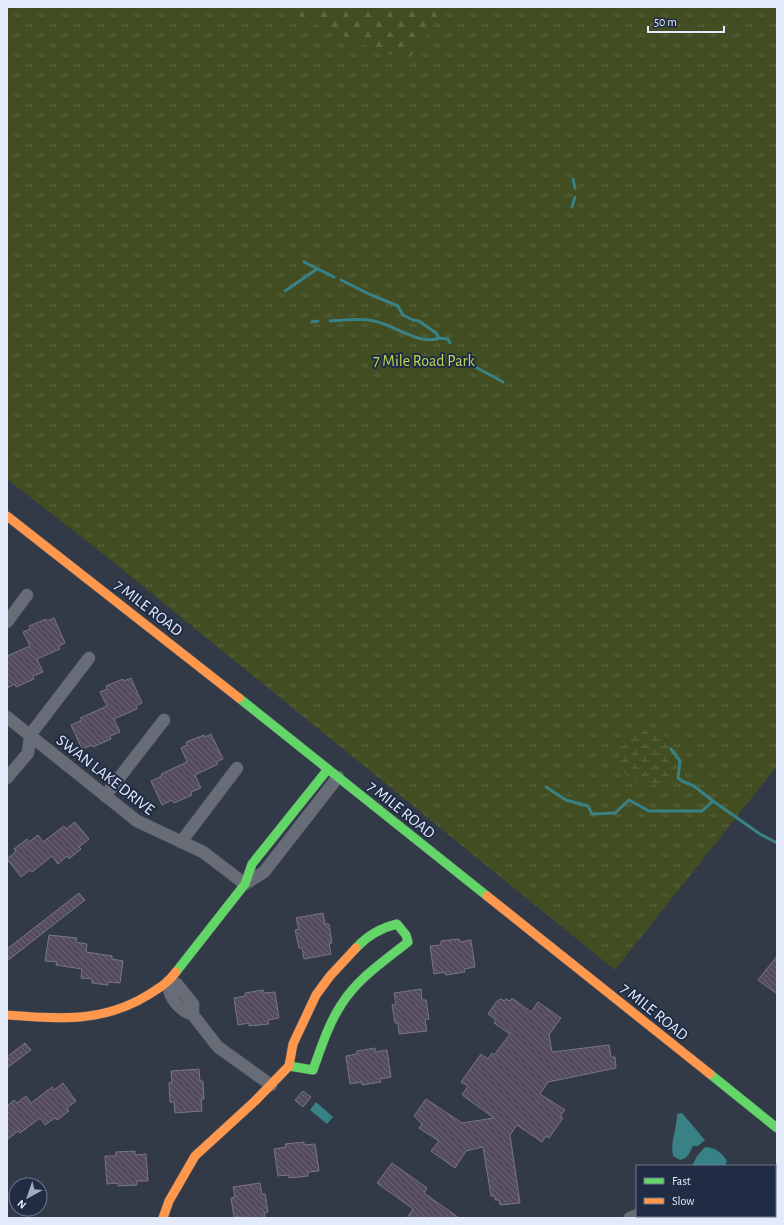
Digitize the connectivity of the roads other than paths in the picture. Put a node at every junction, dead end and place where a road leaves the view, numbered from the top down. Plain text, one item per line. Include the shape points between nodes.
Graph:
1 (7, 516) edge
2 (27, 595) dead end
3 (7, 622) edge
4 (90, 658) dead end
5 (7, 717) edge
6 (164, 720) dead end
7 (30, 735) junction
8 (237, 768) dead end
9 (328, 769) junction
10 (338, 777) junction
11 (7, 778) edge
12 (105, 796) junction
13 (181, 842) junction
14 (245, 884) junction
15 (168, 983) junction
16 (7, 1015) edge
17 (289, 1066) junction
18 (271, 1085) junction
19 (777, 1128) edge
20 (163, 1218) edge

1 - 9 street, 7 MILE ROAD
2 - 3 street
4 - 7 street
5 - 7 street, SWAN LAKE DRIVE
6 - 12 street
7 - 11 street via 28,753
7 - 12 street, SWAN LAKE DRIVE
8 - 13 street
9 - 10 street, 7 MILE ROAD
9 - 14 street via 252,864
10 - 14 street via 264,872
10 - 19 street, 7 MILE ROAD
12 - 13 street, SWAN LAKE DRIVE via 142,824
13 - 14 street, SWAN LAKE DRIVE via 203,852
14 - 15 street via 174,979
15 - 16 street via 137,1002 100,1015 50,1018
15 - 18 street via 168,992 183,1012 193,1014 218,1046
17 - 17 street via 293,1044 304,1018 330,976 364,939 381,928 397,924 408,942 348,995 335,1014 313,1070
17 - 18 street
18 - 20 street via 195,1156 169,1200

